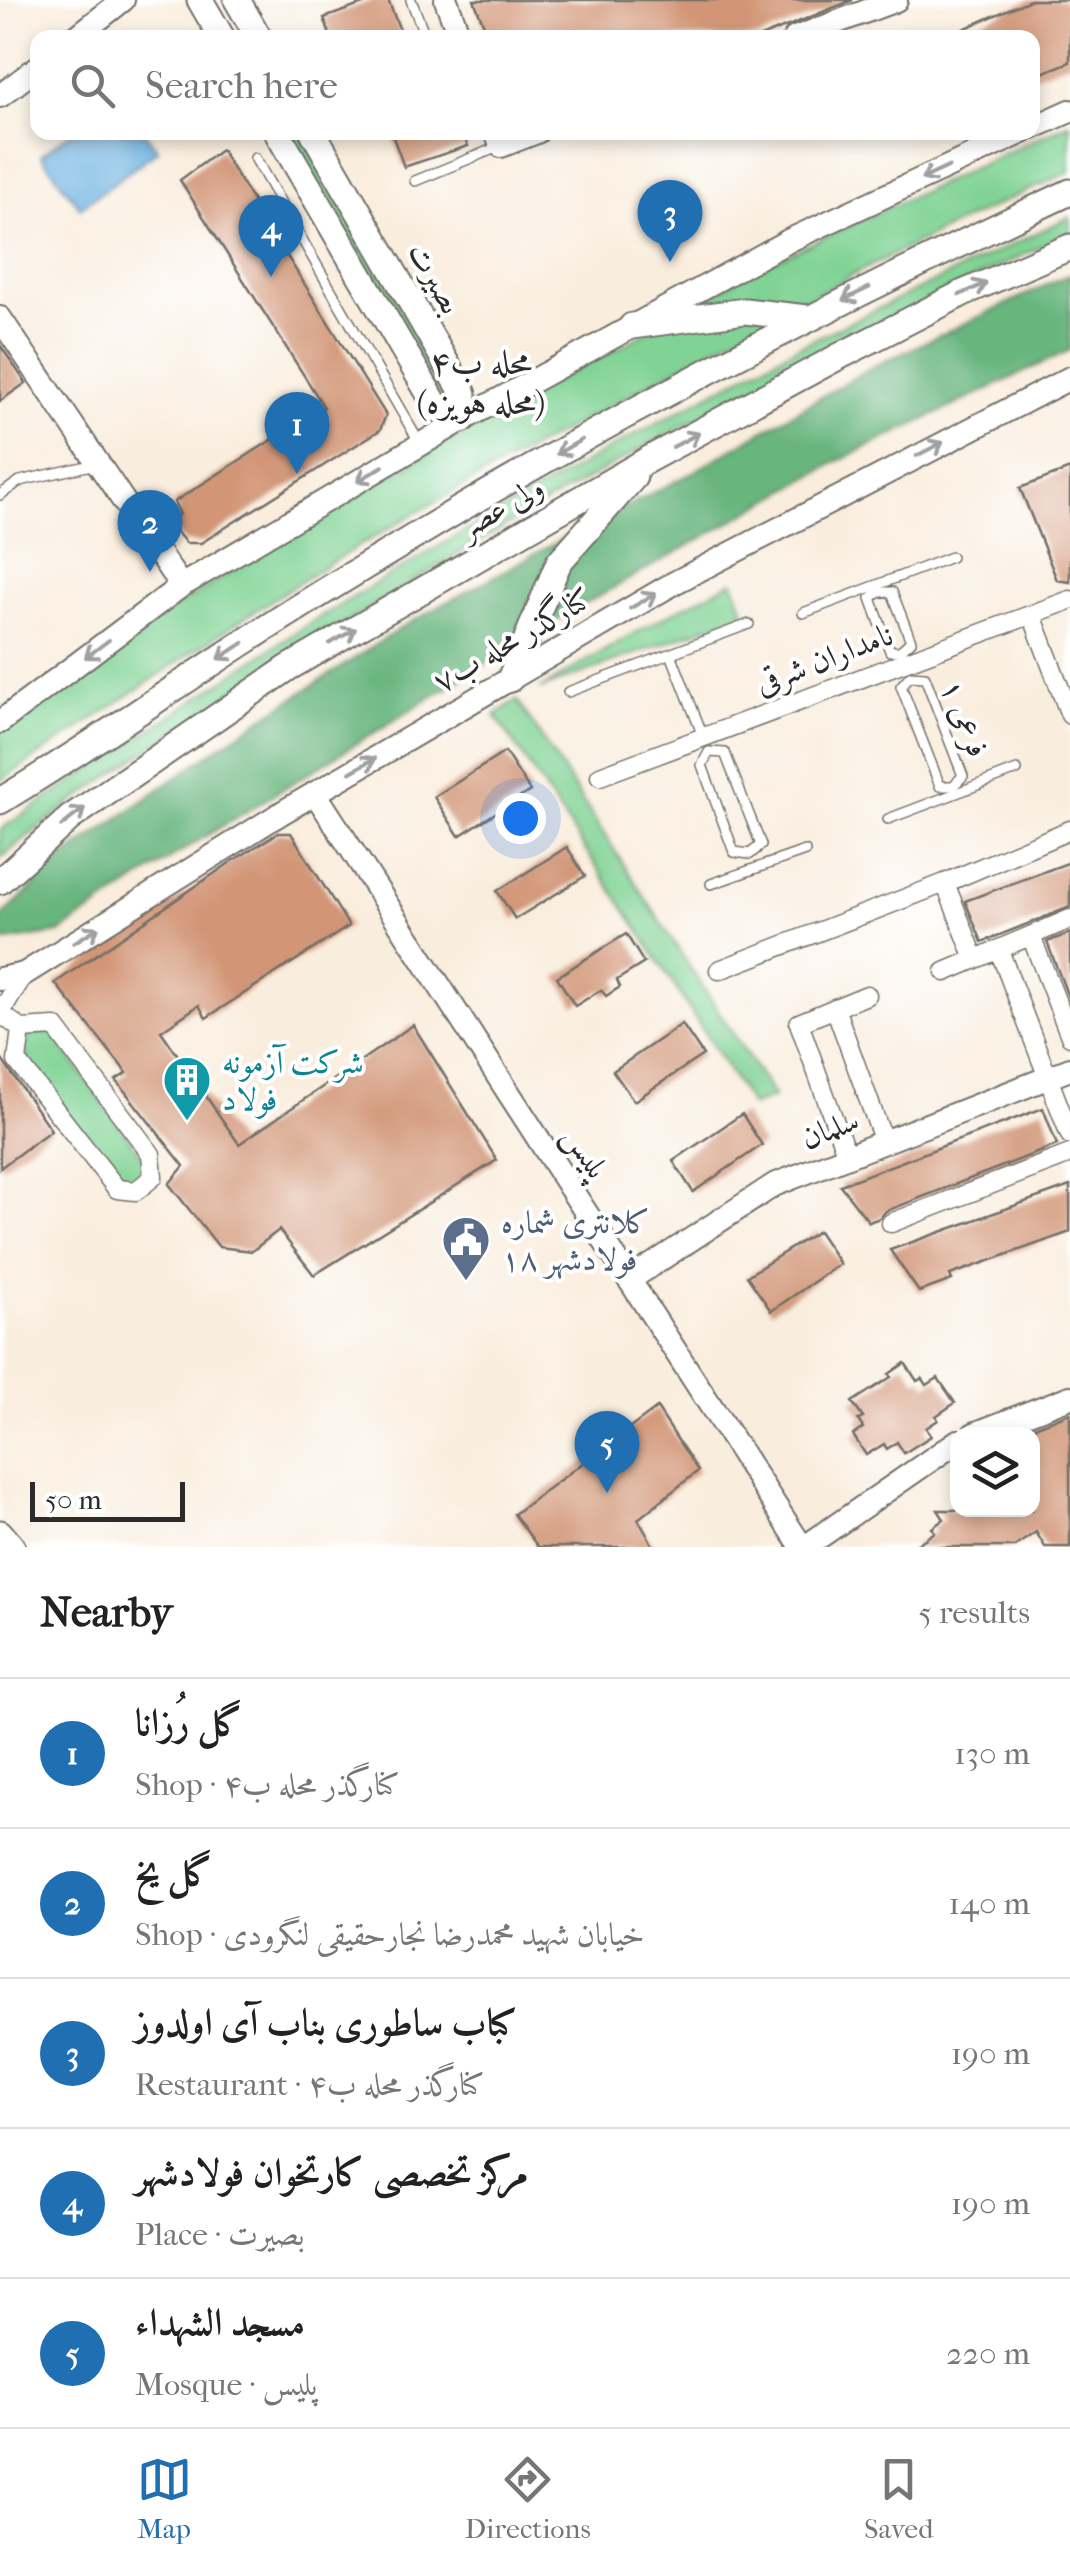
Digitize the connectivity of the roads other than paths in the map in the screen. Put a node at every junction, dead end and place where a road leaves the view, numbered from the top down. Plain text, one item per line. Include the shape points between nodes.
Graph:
1 (123, 0) edge
2 (200, 0) edge
3 (237, 0) edge
4 (411, 0) edge
5 (446, 0) edge
6 (896, 0) edge
7 (85, 30) edge
8 (217, 30) edge
9 (254, 30) edge
10 (423, 30) edge
11 (457, 30) edge
12 (815, 30) edge
13 (30, 72) edge
14 (0, 96) edge
15 (1070, 111) edge
16 (1040, 124) edge
17 (283, 140) edge
18 (318, 140) edge
19 (496, 140) edge
20 (1006, 140) edge
21 (255, 158) dead end
22 (415, 181) dead end
23 (1070, 192) edge
24 (1070, 247) edge
25 (0, 318) edge
26 (807, 318) junction
27 (632, 326) junction
28 (1070, 378) edge
29 (462, 420) junction
30 (420, 445) junction
31 (649, 459) junction
32 (98, 464) junction
33 (0, 495) edge
34 (951, 557) dead end
35 (182, 586) junction
36 (878, 588) junction
37 (1070, 600) edge
38 (803, 613) dead end
39 (1032, 615) junction
40 (749, 624) dead end
41 (671, 654) junction
42 (904, 662) junction
43 (510, 678) junction
44 (568, 692) dead end
45 (1070, 714) edge
46 (0, 722) edge
47 (706, 745) junction
48 (1017, 770) dead end
49 (600, 776) dead end
50 (954, 789) junction
51 (315, 793) junction
52 (0, 801) edge
53 (888, 819) dead end
54 (1070, 830) edge
55 (805, 851) dead end
56 (750, 854) junction
57 (756, 868) junction
58 (0, 882) edge
59 (945, 883) junction
60 (711, 884) dead end
61 (1070, 920) edge
62 (1031, 936) junction
63 (999, 950) junction
64 (975, 959) junction
65 (719, 970) dead end
66 (945, 972) dead end
67 (24, 974) junction
68 (0, 979) edge
69 (867, 996) dead end
70 (835, 1008) junction
71 (0, 1014) edge
72 (21, 1029) junction
73 (1070, 1036) edge
74 (1060, 1073) edge
75 (1070, 1135) edge
76 (884, 1142) junction
77 (1070, 1154) edge
78 (847, 1156) junction
79 (891, 1222) dead end
80 (629, 1280) junction
81 (1070, 1396) edge
82 (992, 1427) edge
83 (950, 1447) edge
84 (0, 1533) edge
85 (12, 1547) edge
86 (804, 1547) edge

1 - 7 street
2 - 8 main road
3 - 9 main road
4 - 10 lane
5 - 11 street
6 - 12 street
13 - 14 street
15 - 16 street
17 - 29 main road, بصیرت via 438,409
18 - 29 main road, بصیرت via 464,394
19 - 22 lane
20 -> 27 street via 790,240
21 - 30 lane
23 -> 26 main road, ولی عصر
31 -> 24 main road, ولی عصر via 962,293
25 - 32 street
26 - 27 main road via 745,311
26 -> 52 main road, ولی عصر via 459,510
27 - 29 street
43 -> 28 street, کنارگذر محله ب۷ via 674,582
29 - 30 street
30 -> 35 street
31 - 43 main road via 559,562
58 -> 31 main road, ولی عصر via 70,818 288,668
32 - 33 lane via 20,481
32 - 35 street
34 - 36 lane
35 -> 46 street
36 - 38 lane
36 - 42 lane via 871,598 890,651
36 - 42 lane via 892,592 911,642
37 - 39 street, نامداران شرقی
39 - 42 street, نامداران شرقی
39 - 45 street
40 - 41 lane
41 - 44 lane
41 - 47 lane
42 - 47 street, نامداران شرقی
42 - 50 lane, فرعی ۱ via 901,686 940,786
42 - 50 lane, فرعی ۱ via 924,677 944,726 963,776
51 -> 43 street, کنارگذر محله ب۷
47 - 49 street, نامداران شرقی
47 - 56 lane via 702,765 734,852
47 - 56 lane via 725,752 760,845
48 - 50 lane
50 - 53 lane
67 -> 51 street, کنارگذر محله ب۷
51 - 80 street, پلیس
54 - 59 street
55 - 57 lane
56 - 57 lane
57 - 60 lane
59 - 64 street
59 - 65 street
61 - 62 street
62 - 63 street
62 - 73 street
63 - 64 street
63 - 74 street
64 - 66 street
67 - 68 street, کنارگذر محله ب۷
67 - 71 street
69 - 70 street
70 - 76 street
70 - 78 street via 799,1022
71 - 72 street
72 - 72 street via 17,1061 117,1189 136,1191 153,1177 151,1154 55,1026
74 - 75 street
74 - 76 street, سلمان
76 - 78 street, سلمان
77 - 79 street
78 - 80 street, سلمان via 774,1186
80 - 86 street, پلیس
81 - 82 street
83 - 86 street
84 - 85 main road

